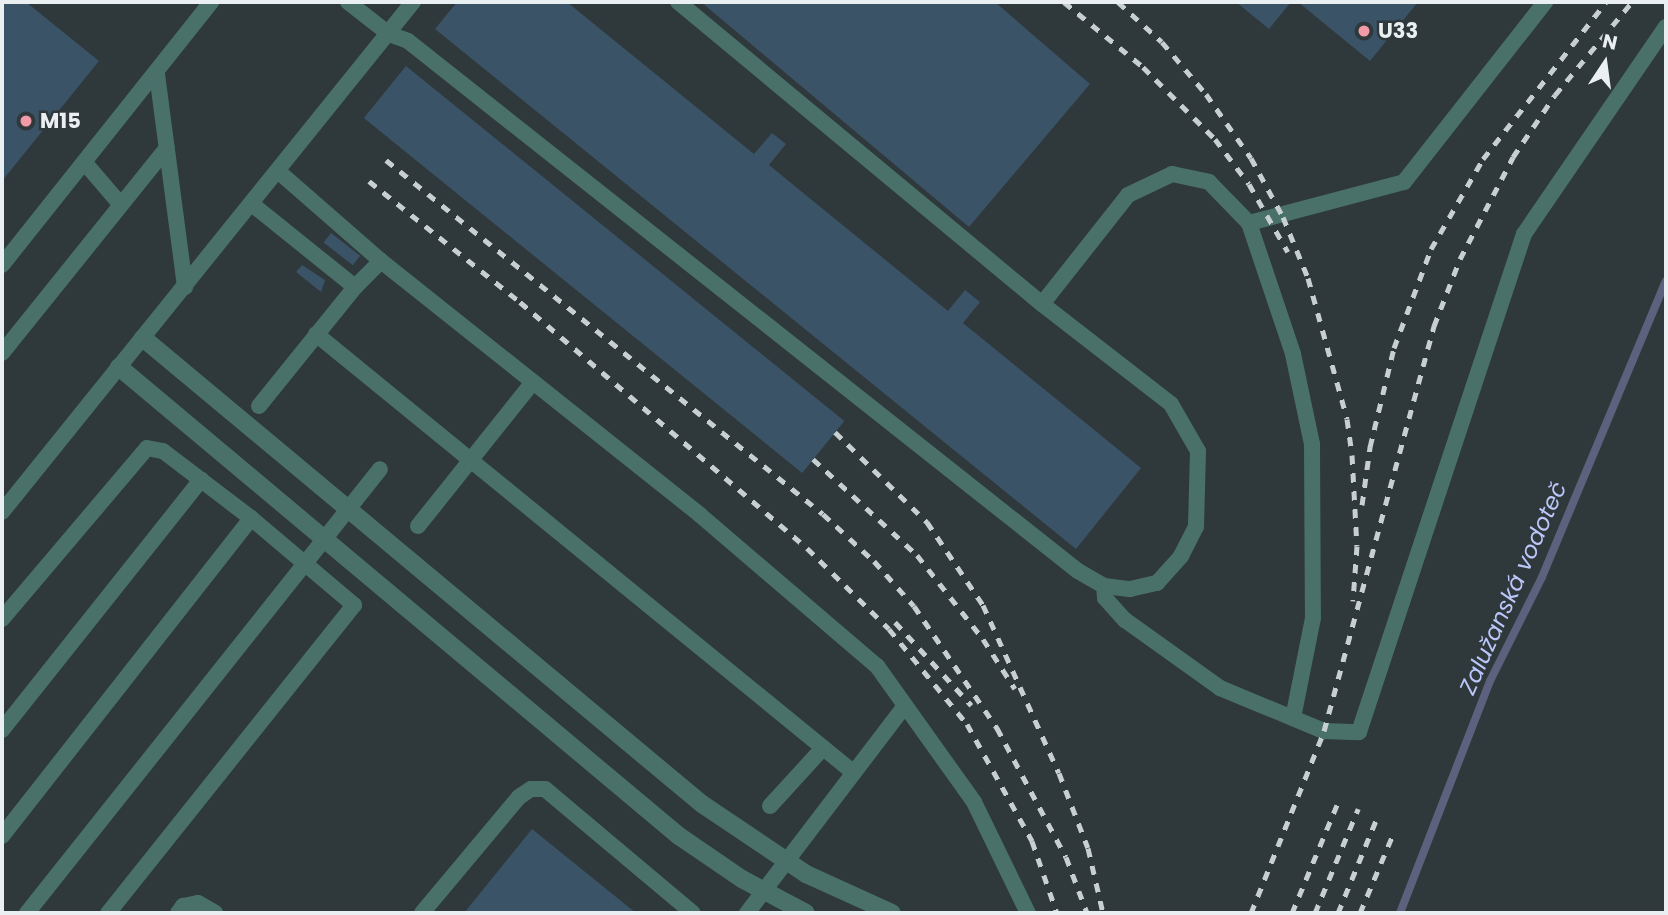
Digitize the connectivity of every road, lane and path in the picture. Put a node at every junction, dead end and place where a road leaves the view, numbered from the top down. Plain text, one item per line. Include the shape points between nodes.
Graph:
1 (211, 2) edge
2 (348, 2) edge
3 (413, 2) edge
4 (678, 2) edge
5 (1545, 2) edge
6 (1666, 27) edge
7 (389, 34) junction
8 (158, 74) junction
9 (167, 148) junction
10 (85, 163) junction
11 (279, 172) junction
12 (121, 205) junction
13 (253, 205) junction
14 (1249, 222) junction
15 (381, 261) junction
16 (2, 265) edge
17 (185, 287) junction
18 (355, 287) junction
19 (1042, 304) junction
20 (316, 334) junction
21 (143, 338) junction
22 (2, 353) edge
23 (119, 367) junction
24 (532, 383) junction
25 (259, 406) dead end
26 (473, 459) junction
27 (380, 469) dead end
28 (201, 480) junction
29 (349, 508) junction
30 (2, 512) edge
31 (251, 518) junction
32 (418, 526) dead end
33 (324, 539) junction
34 (305, 562) junction
35 (1104, 586) junction
36 (2, 620) edge
37 (903, 708) junction
38 (1293, 718) junction
39 (2, 730) edge
40 (823, 748) junction
41 (854, 773) junction
42 (771, 806) dead end
43 (2, 836) edge
44 (27, 913) edge
45 (108, 913) edge
46 (178, 913) edge
47 (215, 913) edge
48 (422, 913) edge
49 (693, 913) edge
50 (747, 913) edge
51 (806, 913) edge
52 (892, 913) edge
53 (1028, 913) edge

1 - 8 lane
2 - 7 lane
3 - 7 lane
4 - 19 lane
5 - 14 lane via 1404,181
6 - 38 lane via 1524,234 1359,732 1324,731
7 - 11 lane
7 - 35 lane via 408,41 1067,562
8 - 9 lane
8 - 10 lane
9 - 12 lane
9 - 17 lane
10 - 12 lane
10 - 16 lane
11 - 13 lane
11 - 15 lane
12 - 22 lane
13 - 17 lane
13 - 18 lane
14 - 19 lane via 1209,182 1172,174 1128,195
14 - 38 lane via 1293,354 1312,444 1312,618
15 - 18 lane
15 - 24 lane
17 - 21 lane
18 - 20 lane
19 - 35 lane via 1171,404 1198,451 1196,527 1181,556 1157,583 1130,589
20 - 25 lane
20 - 26 lane
21 - 23 lane
21 - 29 street
23 - 30 lane
23 - 33 street
24 - 26 lane
24 - 37 lane via 700,515 877,666
26 - 32 lane
26 - 40 lane
27 - 29 lane
28 - 31 lane
28 - 36 lane via 163,451 147,448 139,453
28 - 39 lane
29 - 33 lane
29 - 52 street, bridge via 702,804 806,874
31 - 34 lane
31 - 43 lane
33 - 34 lane
33 - 51 street, bridge via 679,836 742,879
34 - 44 lane
34 - 45 lane via 354,605
35 - 38 lane via 1105,598 1125,620 1220,688
37 - 41 lane
37 - 53 lane via 939,748 974,802
40 - 41 lane
40 - 42 lane
41 - 50 lane
46 - 47 lane via 184,906 198,903
48 - 49 lane via 519,797 531,789 545,789

